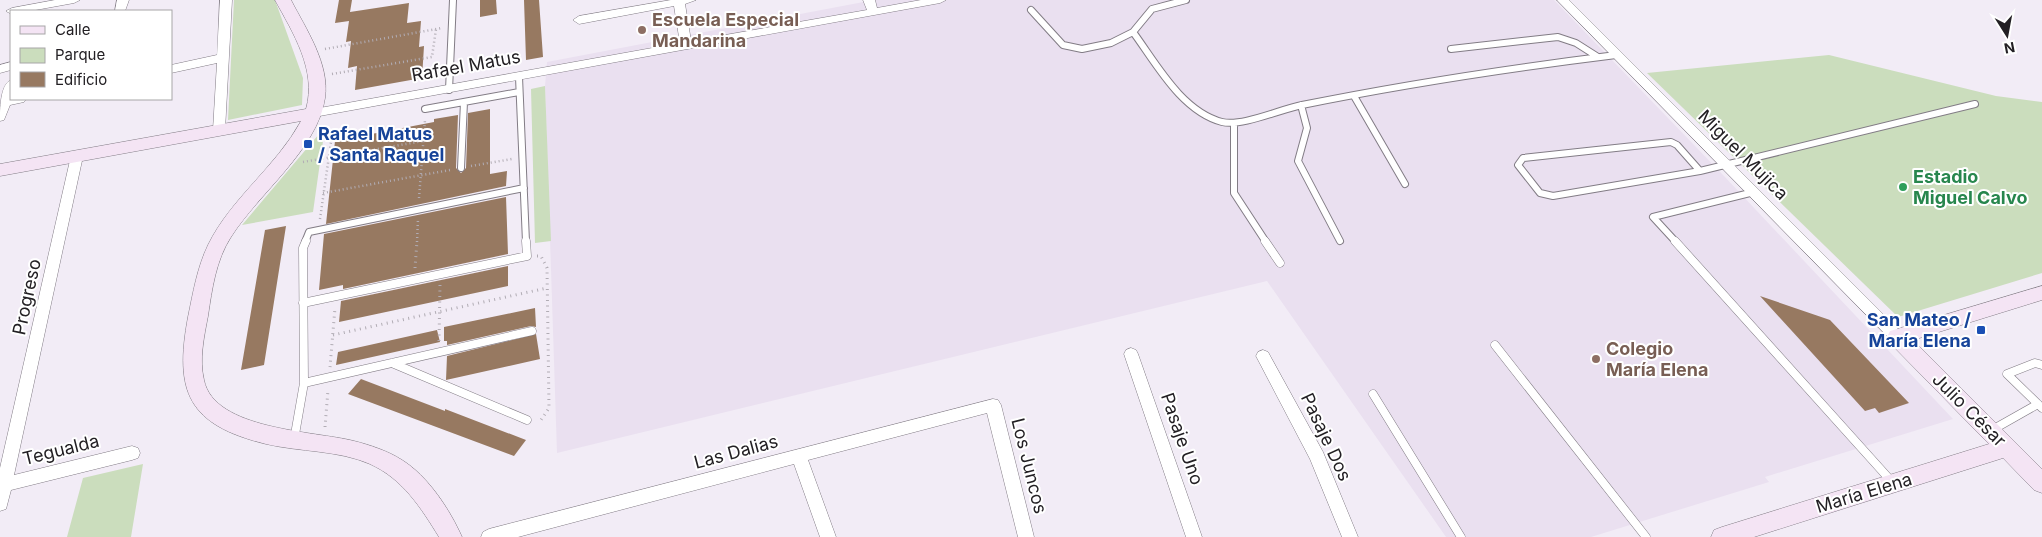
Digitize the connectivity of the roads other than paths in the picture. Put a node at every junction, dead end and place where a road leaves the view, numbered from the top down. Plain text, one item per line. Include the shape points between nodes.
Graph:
1 (74, 0) edge
2 (226, 0) edge
3 (283, 0) edge
4 (453, 0) edge
5 (869, 0) edge
6 (940, 0) edge
7 (1186, 0) edge
8 (1563, 0) edge
9 (683, 1) edge
10 (18, 10) edge
11 (1031, 10) dead end
12 (873, 12) junction
13 (579, 20) dead end
14 (1133, 32) junction
15 (686, 45) junction
16 (1451, 49) dead end
17 (1616, 55) junction
18 (1598, 57) junction
19 (223, 58) junction
20 (172, 69) edge
21 (519, 77) junction
22 (10, 87) edge
23 (450, 90) junction
24 (519, 92) junction
25 (1354, 96) junction
26 (15, 100) edge
27 (5, 102) junction
28 (464, 102) junction
29 (1975, 104) dead end
30 (1301, 105) junction
31 (425, 109) road end
32 (314, 113) junction
33 (0, 116) edge
34 (1234, 123) junction
35 (219, 130) junction
36 (77, 156) junction
37 (1727, 166) junction
38 (461, 168) road end
39 (0, 170) edge
40 (1700, 171) junction
41 (1405, 184) dead end
42 (524, 188) junction
43 (1754, 192) junction
44 (1340, 241) dead end
45 (1280, 263) dead end
46 (2042, 293) edge
47 (304, 304) junction
48 (532, 331) dead end
49 (1897, 337) junction
50 (1494, 345) dead end
51 (1132, 354) dead end
52 (1263, 356) dead end
53 (392, 363) junction
54 (2042, 365) edge
55 (304, 383) junction
56 (1373, 394) dead end
57 (993, 405) joint
58 (2040, 406) edge
59 (527, 420) road end
60 (1990, 431) junction
61 (294, 441) junction
62 (2006, 448) junction
63 (132, 453) dead end
64 (799, 456) junction
65 (1893, 483) junction
66 (2042, 483) edge
67 (3, 485) edge
68 (0, 504) edge
69 (451, 537) edge
70 (488, 537) edge
71 (828, 537) edge
72 (1026, 537) edge
73 (1194, 537) edge
74 (1350, 537) edge
75 (1461, 537) edge
76 (1646, 537) edge
77 (1722, 537) edge

1 - 10 street
2 - 19 street
3 - 32 street via 316,77 318,90
4 - 23 lane
5 - 12 street
6 - 12 street, Rafael Matus
7 - 14 lane via 1152,9
8 - 17 street, Miguel Mujica
9 - 13 street
9 - 15 street
11 - 14 lane via 1063,46 1082,49 1111,43
12 - 15 street, Rafael Matus
14 - 34 lane via 1170,82 1201,113 1212,120
15 - 21 street, Rafael Matus
16 - 18 lane via 1558,37 1576,43
17 - 18 lane
17 - 37 street, Miguel Mujica
18 - 25 lane via 1506,69
19 - 20 street
19 - 35 street
21 - 23 street, Rafael Matus
21 - 24 lane
22 - 27 street
23 - 32 street, Rafael Matus
24 - 28 lane
24 - 42 lane
25 - 30 lane
25 - 41 lane
26 - 27 street
27 - 33 street
28 - 31 lane
28 - 38 lane
29 - 37 lane
30 - 34 lane
30 - 44 lane via 1307,128 1298,161
32 - 35 street, Rafael Matus
32 - 61 street via 306,129 231,222 211,259 195,334 193,375 204,402 221,416 246,429
34 - 45 lane via 1234,193
35 - 36 street, Rafael Matus
36 - 39 street, Rafael Matus
36 - 67 street, Progreso
37 - 40 lane
37 - 43 street, Miguel Mujica
40 - 40 lane via 1553,196 1540,193 1518,165 1518,160 1671,142 1678,145
42 - 47 lane via 308,232 303,248
42 - 47 lane via 526,256
43 - 49 street, Miguel Mujica
43 - 65 lane via 1653,217
46 - 49 street
47 - 55 lane
48 - 53 lane
49 - 60 street, Julio César
50 - 76 lane
51 - 73 street, Pasaje Uno
52 - 74 street, Pasaje Dos via 1317,457
53 - 55 lane
53 - 59 lane
54 - 58 lane via 2035,363 2008,374
55 - 61 lane
56 - 75 lane
57 - 64 street, Las Dalias
57 - 72 street, Los Juncos
58 - 60 lane
60 - 62 street, Julio César
61 - 69 street via 364,453 394,466 416,486
62 - 65 street, María Elena
62 - 66 street, Julio César
63 - 67 street, Tegualda
64 - 70 street, Las Dalias
64 - 71 street
65 - 77 street, María Elena
67 - 68 street, Progreso

